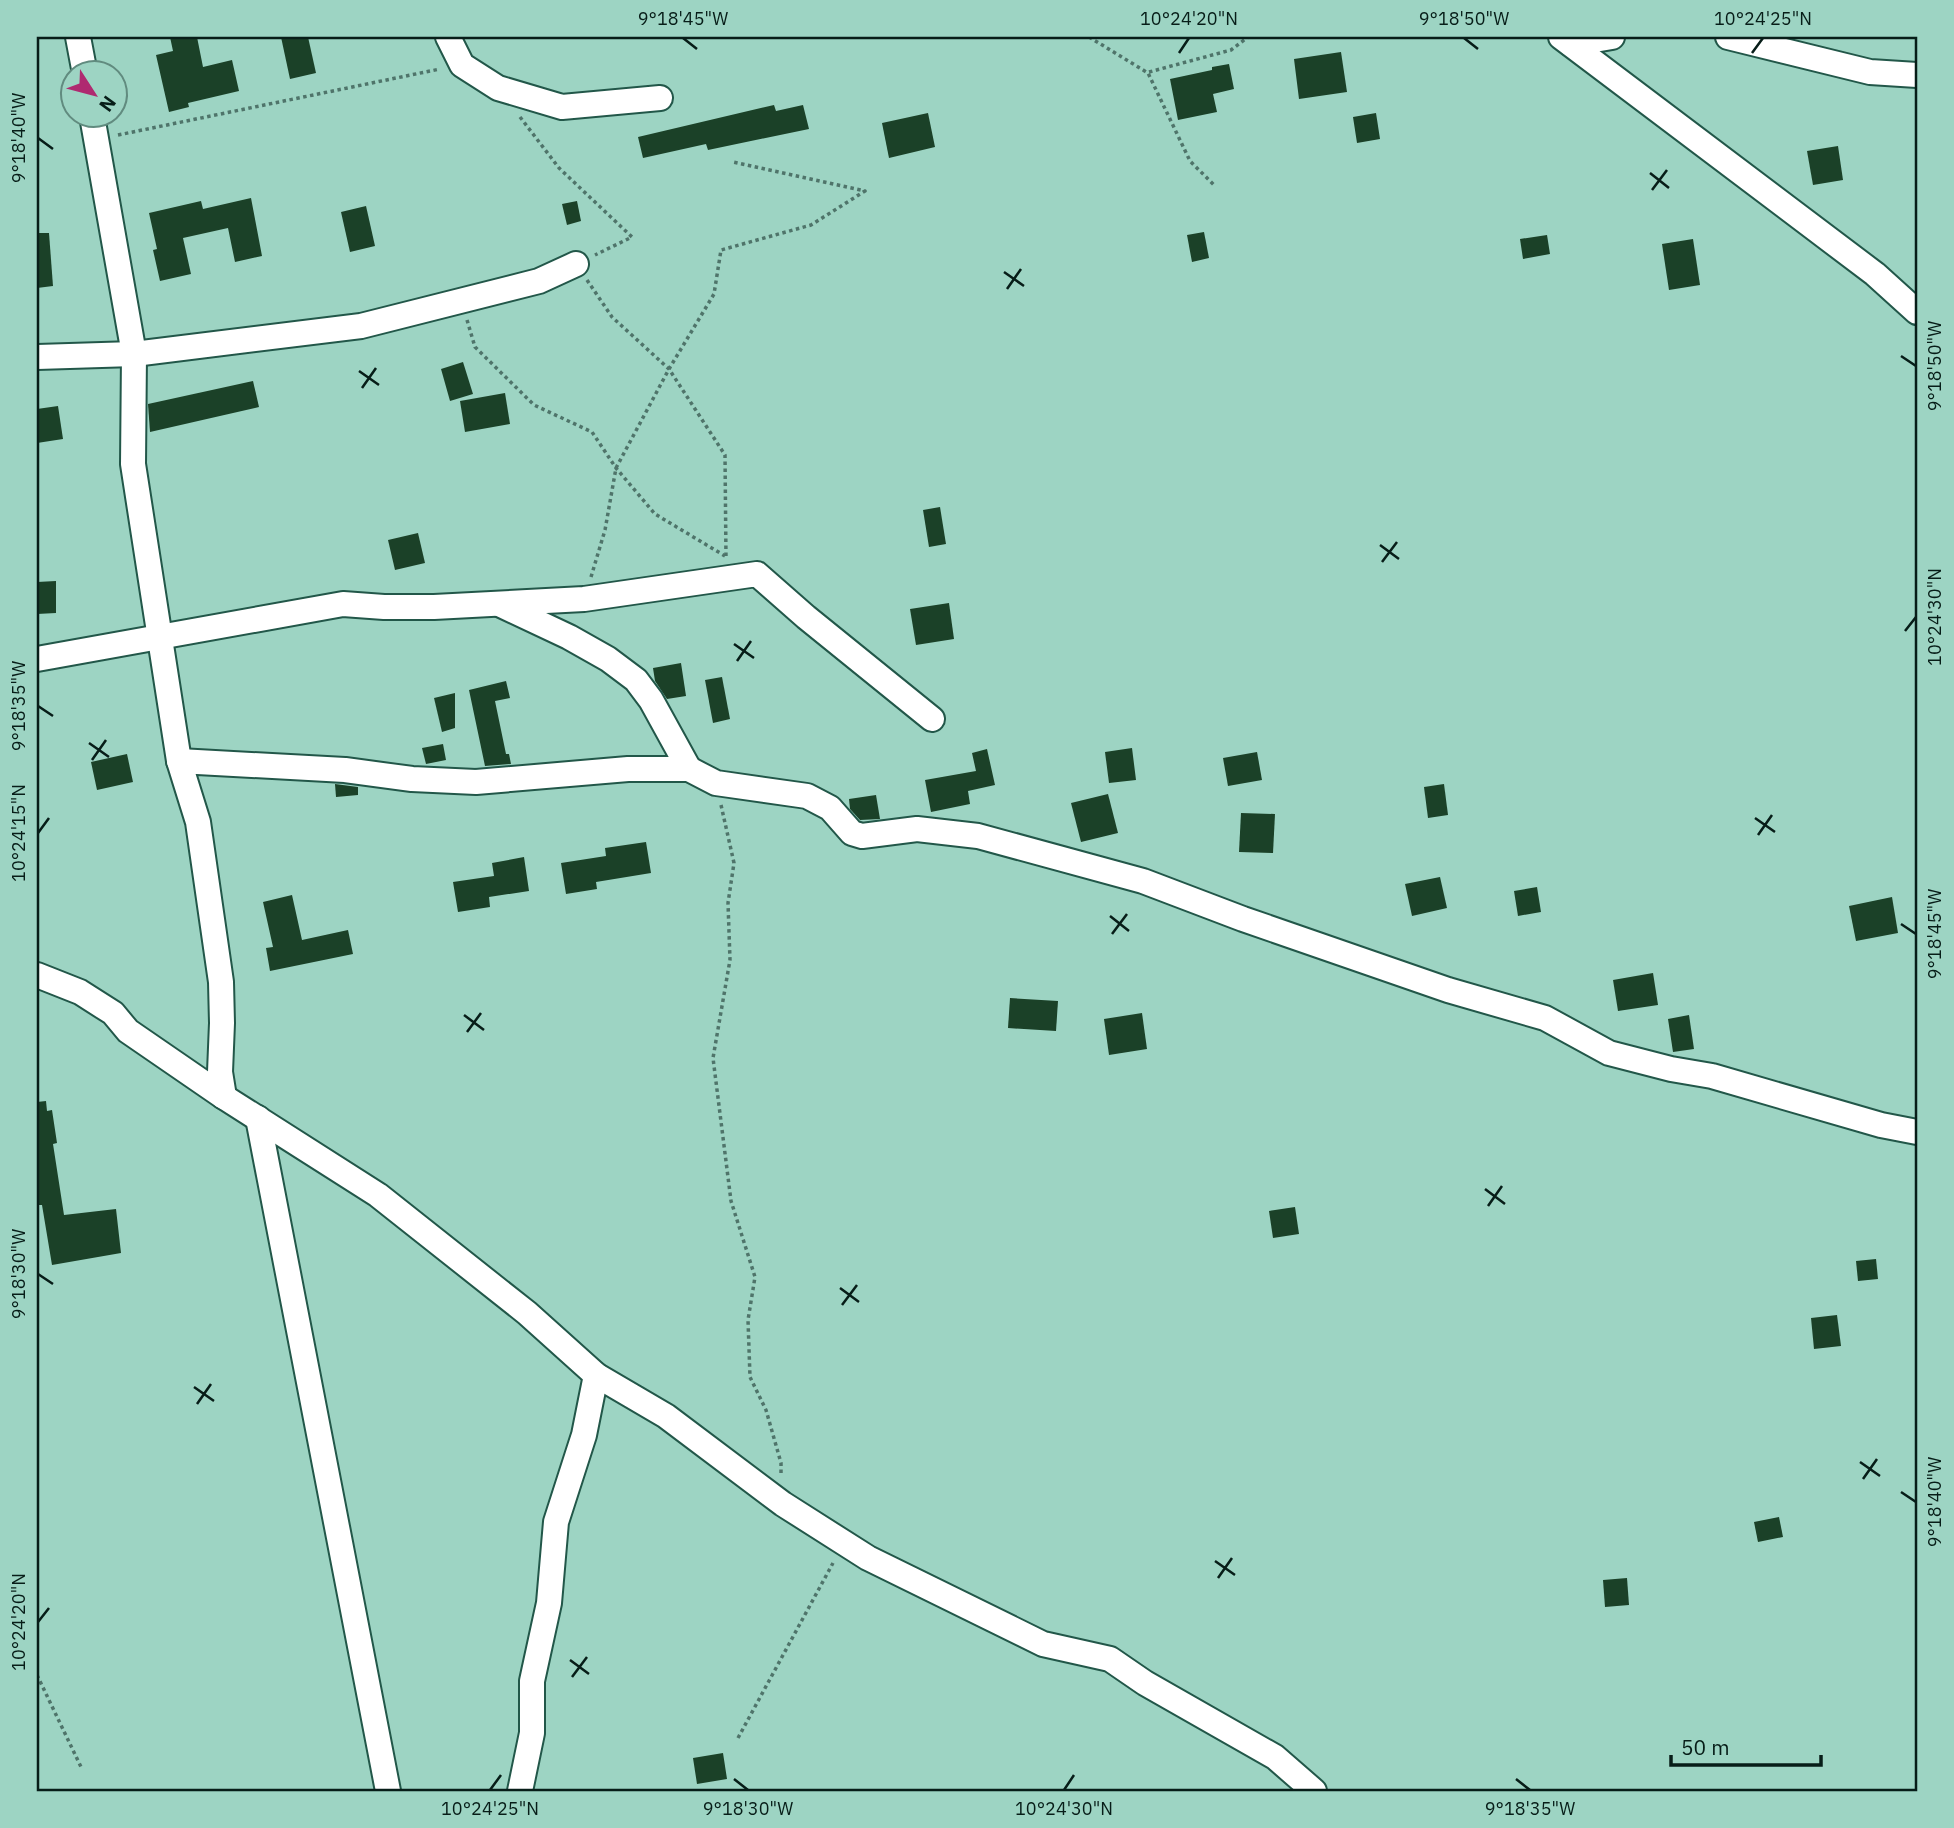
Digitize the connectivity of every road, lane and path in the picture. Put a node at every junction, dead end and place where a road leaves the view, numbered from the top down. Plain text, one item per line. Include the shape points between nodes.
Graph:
1 (78, 37) edge
2 (448, 37) edge
3 (1089, 37) edge
4 (1248, 37) edge
5 (1612, 37) edge
6 (1728, 37) edge
7 (1566, 41) edge
8 (82, 60) edge
9 (463, 65) junction
10 (1148, 73) junction
11 (1917, 75) edge
12 (498, 88) junction
13 (660, 98) dead end
14 (130, 121) edge
15 (96, 130) edge
16 (733, 162) dead end
17 (1214, 185) dead end
18 (576, 264) junction
19 (460, 300) junction
20 (1917, 312) edge
21 (134, 354) junction
22 (37, 357) edge
23 (668, 369) junction
24 (616, 468) junction
25 (727, 567) junction
26 (757, 574) junction
27 (584, 599) junction
28 (497, 603) junction
29 (160, 638) junction
30 (37, 659) edge
31 (932, 719) dead end
32 (179, 761) junction
33 (689, 769) junction
34 (716, 783) junction
35 (37, 975) edge
36 (224, 1097) junction
37 (258, 1118) junction
38 (1917, 1132) edge
39 (596, 1375) junction
40 (780, 1502) junction
41 (846, 1544) junction
42 (37, 1675) edge
43 (738, 1738) dead end
44 (82, 1769) dead end
45 (388, 1791) edge
46 (520, 1791) edge
47 (1314, 1791) edge

1 - 8 street
2 - 9 street
3 - 10 path
4 - 10 path via 1231,50
5 - 7 street
6 - 11 street via 1870,72
7 - 20 street via 1875,274
9 - 12 street
9 - 14 path
10 - 17 path via 1190,161
12 - 13 street via 562,107
12 - 18 path via 559,168 632,237
15 - 21 street
16 - 23 path via 865,191 811,225 721,250 714,295
18 - 19 street via 539,281
18 - 23 path via 612,317
19 - 21 street via 361,326
19 - 24 path via 475,347 534,405 592,432
21 - 22 street
21 - 29 street via 133,464
23 - 24 path
23 - 25 path via 725,455
24 - 25 path via 655,514
24 - 27 path via 605,530
25 - 26 street
25 - 26 path
25 - 27 street
26 - 31 street
27 - 28 street
28 - 29 street via 434,607 343,604
28 - 33 street via 569,637 636,680
29 - 30 street
29 - 32 street
32 - 33 street via 476,782 628,769
32 - 36 street via 198,822 221,982
33 - 34 street
34 - 38 street via 807,796 830,808 852,833 862,836 917,829 978,836 1143,881 1380,967 1545,1018 1609,1053
34 - 40 path via 734,863 728,903 730,960 713,1058 731,1201 755,1277 748,1320 750,1377 766,1410 781,1463
35 - 36 street via 80,992 113,1013 128,1031
36 - 37 street
37 - 39 street via 378,1195 527,1313
37 - 45 street
39 - 40 street via 666,1416
39 - 46 street via 584,1435 556,1522 549,1603 532,1681 532,1732
40 - 41 street
41 - 43 path
41 - 47 street via 1042,1644 1110,1659 1275,1757
42 - 44 path

